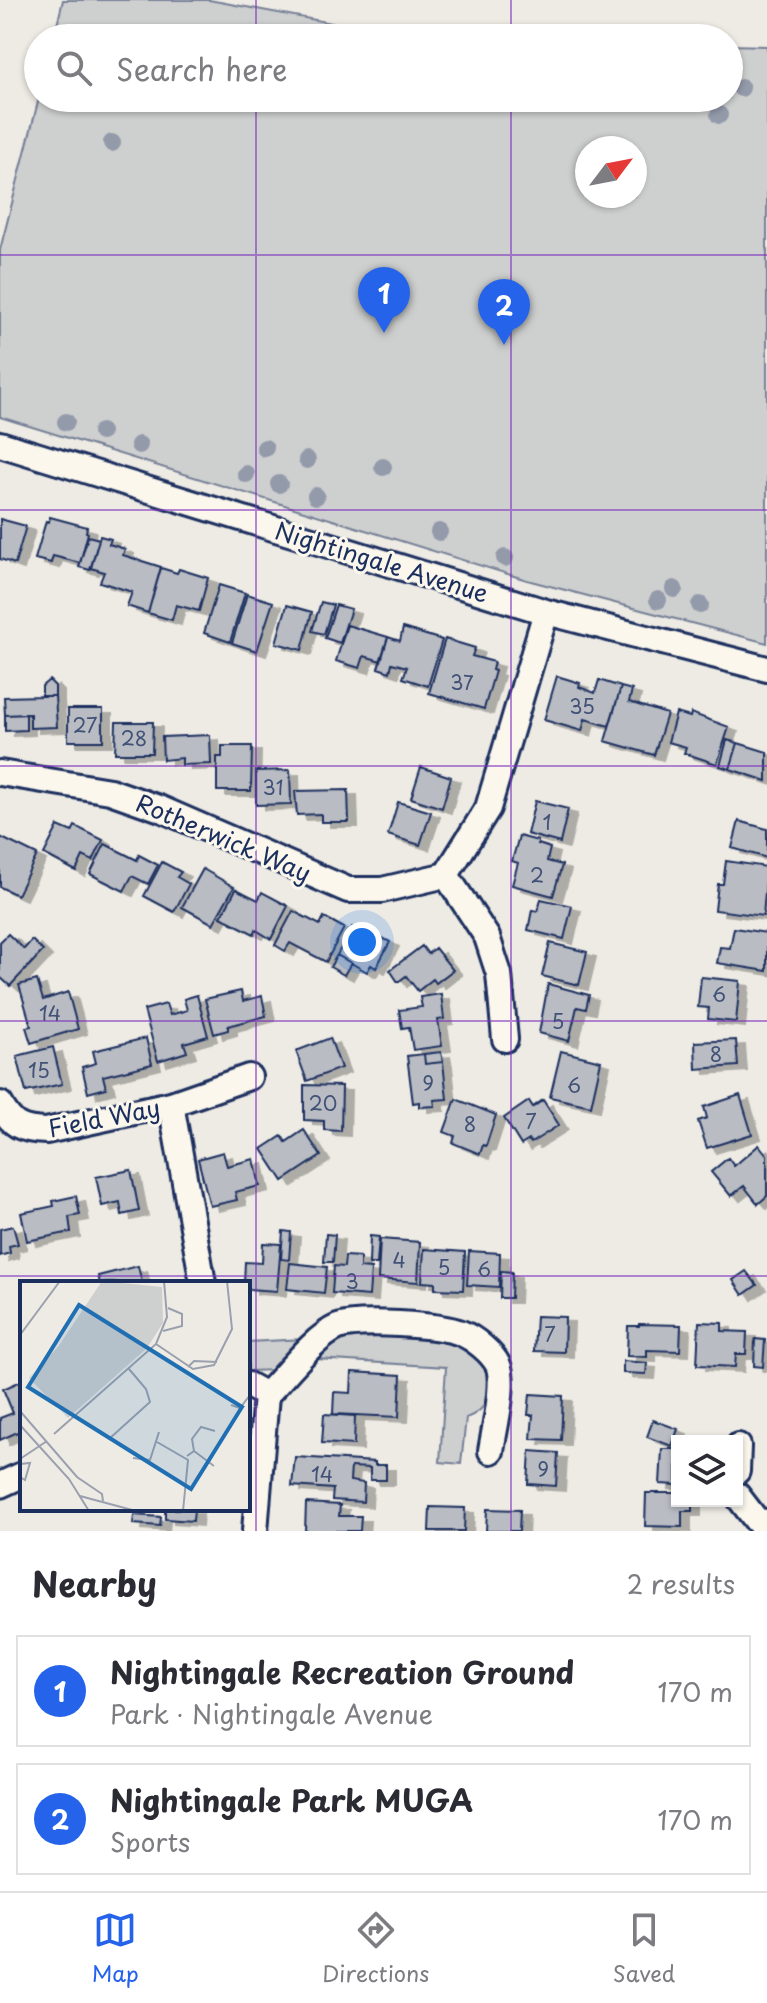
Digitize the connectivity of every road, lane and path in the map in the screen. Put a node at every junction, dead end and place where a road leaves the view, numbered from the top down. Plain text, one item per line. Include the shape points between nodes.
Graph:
1 (0, 444) edge
2 (546, 612) junction
3 (767, 669) edge
4 (0, 773) edge
5 (446, 875) junction
6 (505, 1039) dead end
7 (249, 1077) dead end
8 (0, 1104) edge
9 (171, 1104) junction
10 (203, 1281) edge
11 (257, 1390) edge
12 (491, 1451) dead end
13 (20, 1476) edge
14 (0, 1485) edge
15 (743, 1503) edge
16 (767, 1522) edge
17 (255, 1531) edge

1 - 2 street, Nightingale Avenue
2 - 3 street, Nightingale Avenue
2 - 5 street via 488,808
4 - 5 street, Rotherwick Way via 110,791 348,890 382,890
5 - 6 street via 487,937 499,974
7 - 9 street, Field Way
8 - 9 street, Field Way via 25,1130 46,1131
9 - 10 street, Field Way
11 - 12 street via 342,1325 435,1327 462,1333 498,1364 501,1378
11 - 17 street
13 - 14 street
15 - 16 street via 757,1521

